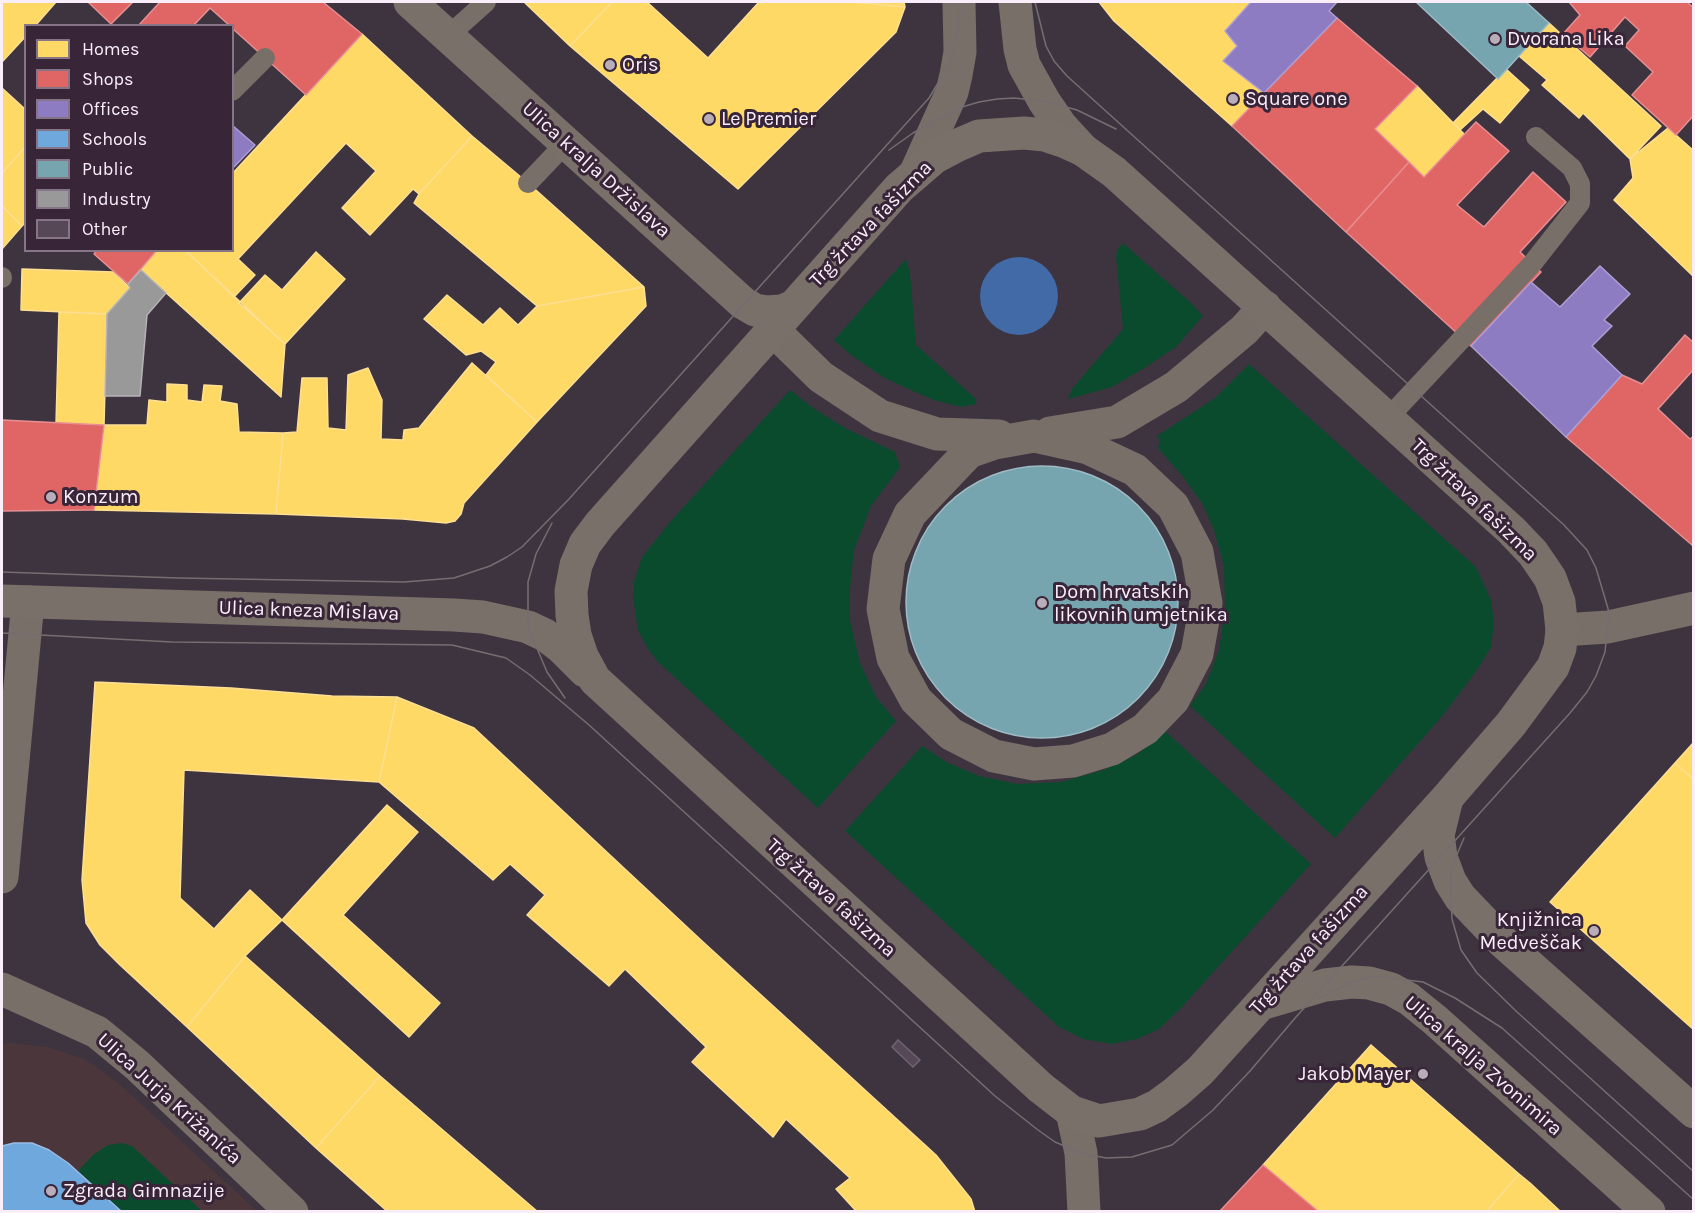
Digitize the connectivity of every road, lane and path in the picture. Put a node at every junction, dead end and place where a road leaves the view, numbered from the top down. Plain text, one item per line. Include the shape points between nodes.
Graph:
1 (410, 2) edge
2 (486, 2) edge
3 (959, 2) edge
4 (1015, 2) edge
5 (448, 36) junction
6 (265, 58) dead end
7 (234, 89) edge
8 (1536, 137) dead end
9 (566, 143) junction
10 (1083, 150) junction
11 (915, 174) junction
12 (528, 183) dead end
13 (1265, 307) junction
14 (784, 318) junction
15 (1388, 418) junction
16 (1034, 436) junction
17 (15, 601) edge
18 (1694, 608) edge
19 (1562, 630) junction
20 (595, 680) junction
21 (1447, 798) junction
22 (2, 877) edge
23 (2, 989) edge
24 (1258, 1005) junction
25 (1072, 1112) junction
26 (1694, 1112) edge
27 (292, 1212) edge
28 (1084, 1212) edge
29 (1649, 1212) edge

1 - 5 main road, Ulica kralja Držislava
2 - 5 lane
3 - 11 street via 959,64 952,92
4 - 10 street via 1024,66 1061,126
5 - 9 main road, Ulica kralja Držislava
6 - 7 lane
8 - 15 lane via 1572,168 1580,184 1580,203 1532,264
9 - 12 lane
9 - 14 main road, Ulica kralja Držislava via 743,303 755,310 782,311
10 - 11 main road, Trg žrtava fašizma via 1045,135 979,136 935,157
10 - 13 main road, Trg žrtava fašizma via 1114,172
11 - 14 main road, Trg žrtava fašizma
13 - 15 main road, Trg žrtava fašizma
13 - 16 street via 1244,330 1176,387 1117,422
14 - 16 street via 820,377 880,416 937,434
14 - 20 main road, Trg žrtava fašizma via 585,544 571,591 572,615 582,656
15 - 19 main road, Trg žrtava fašizma via 1533,553 1551,578
16 - 16 street via 1088,448 1135,470 1173,506 1197,552 1206,603 1197,654 1173,700 1145,729 1112,749 1073,762 1034,764 994,756 951,734 916,700 893,658 884,609 889,559 910,514 969,452
17 - 20 main road, Ulica kneza Mislava via 483,617 545,635
17 - 22 street
18 - 19 street via 1608,627
19 - 21 main road, Trg žrtava fašizma via 1553,667 1542,684
20 - 25 main road, Trg žrtava fašizma via 1011,1061
21 - 24 main road, Trg žrtava fašizma
21 - 26 main road via 1438,835 1441,857 1460,897 1504,943
23 - 27 street, Ulica Jurja Križanića via 97,1032
24 - 25 main road, Trg žrtava fašizma via 1200,1071 1157,1106 1140,1114 1099,1121
24 - 29 main road, Ulica kralja Zvonimira via 1325,985 1369,983 1391,989 1435,1020
25 - 28 street via 1081,1153

